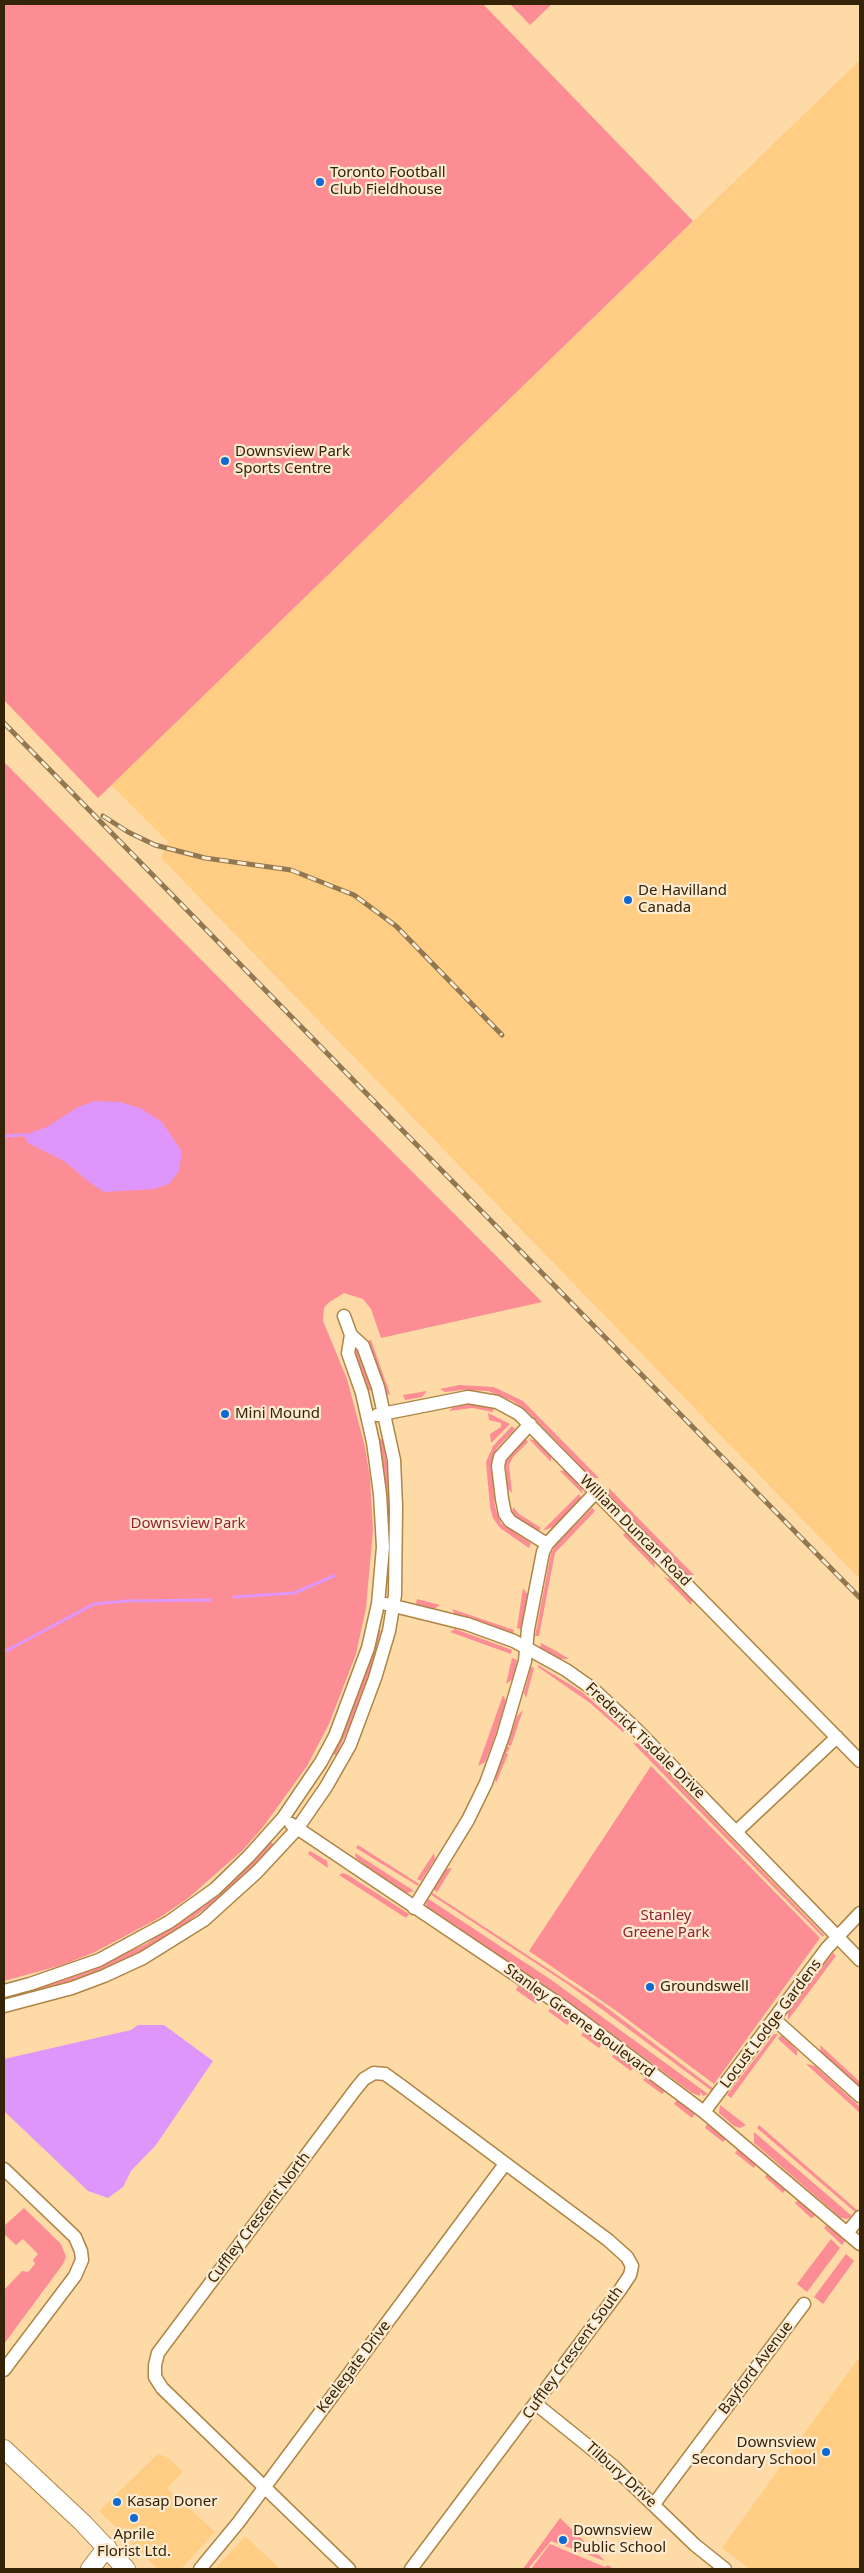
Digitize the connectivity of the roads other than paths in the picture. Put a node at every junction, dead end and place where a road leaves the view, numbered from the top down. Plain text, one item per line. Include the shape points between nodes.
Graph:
1 (344, 1316) dead end
2 (351, 1335) junction
3 (384, 1413) junction
4 (368, 1417) junction
5 (530, 1424) junction
6 (596, 1492) junction
7 (547, 1544) junction
8 (378, 1604) junction
9 (393, 1605) junction
10 (527, 1648) junction
11 (837, 1737) junction
12 (860, 1761) edge
13 (283, 1818) junction
14 (297, 1829) junction
15 (737, 1831) junction
16 (414, 1908) junction
17 (860, 1913) edge
18 (837, 1936) junction
19 (860, 1960) edge
20 (4, 1990) edge
21 (4, 2006) edge
22 (774, 2019) junction
23 (860, 2096) edge
24 (704, 2112) junction
25 (505, 2164) junction
26 (4, 2168) edge
27 (860, 2217) edge
28 (847, 2233) junction
29 (860, 2244) edge
30 (804, 2304) dead end
31 (4, 2370) edge
32 (536, 2404) junction
33 (4, 2449) edge
34 (265, 2486) junction
35 (654, 2504) junction
36 (107, 2547) junction
37 (90, 2569) edge
38 (126, 2569) edge
39 (200, 2569) edge
40 (349, 2569) edge
41 (411, 2569) edge
42 (725, 2569) edge

1 - 2 street
2 - 3 street via 363,1346
2 - 4 street via 348,1353
3 - 4 street, William Duncan Road
3 - 5 street, William Duncan Road via 475,1397 510,1408
3 - 9 street via 394,1470 397,1554
4 - 8 street via 374,1442 383,1547
5 - 6 street, William Duncan Road
5 - 7 street via 500,1457 502,1499 510,1521
6 - 7 street
6 - 11 street, William Duncan Road
7 - 10 street
8 - 9 street, Frederick Tisdale Drive
8 - 13 street via 363,1664 335,1736
9 - 10 street, Frederick Tisdale Drive via 467,1624
9 - 14 street via 375,1678 350,1746
10 - 15 street, Frederick Tisdale Drive via 566,1670 609,1703
10 - 16 street via 516,1698 486,1783 456,1841
11 - 12 street, William Duncan Road
11 - 15 street
13 - 14 street, Stanley Greene Boulevard
13 - 20 street via 216,1889 169,1922 99,1960
14 - 16 street, Stanley Greene Boulevard
14 - 21 street via 228,1901 178,1938 104,1976
15 - 18 street, Frederick Tisdale Drive
16 - 24 street, Stanley Greene Boulevard via 565,2008
17 - 18 street, Locust Lodge Gardens
18 - 19 street, Frederick Tisdale Drive
18 - 22 street, Locust Lodge Gardens
22 - 23 street
22 - 24 street, Locust Lodge Gardens
24 - 28 street, Stanley Greene Boulevard
25 - 32 street, Cuffley Crescent South via 608,2240 632,2266 620,2290
25 - 34 street, Keelegate Drive
25 - 34 street, Cuffley Crescent North via 385,2074 374,2073 364,2079 343,2106 158,2353 155,2377 162,2388
26 - 31 street via 75,2237 82,2260 75,2276
27 - 28 street
28 - 29 street, Stanley Greene Boulevard
30 - 35 street, Bayford Avenue
32 - 35 street, Tilbury Drive
32 - 41 street, Cuffley Crescent South
33 - 36 main road
34 - 39 street, Keelegate Drive
34 - 40 street
35 - 42 street, Tilbury Drive via 695,2545
36 - 37 main road
36 - 38 main road

